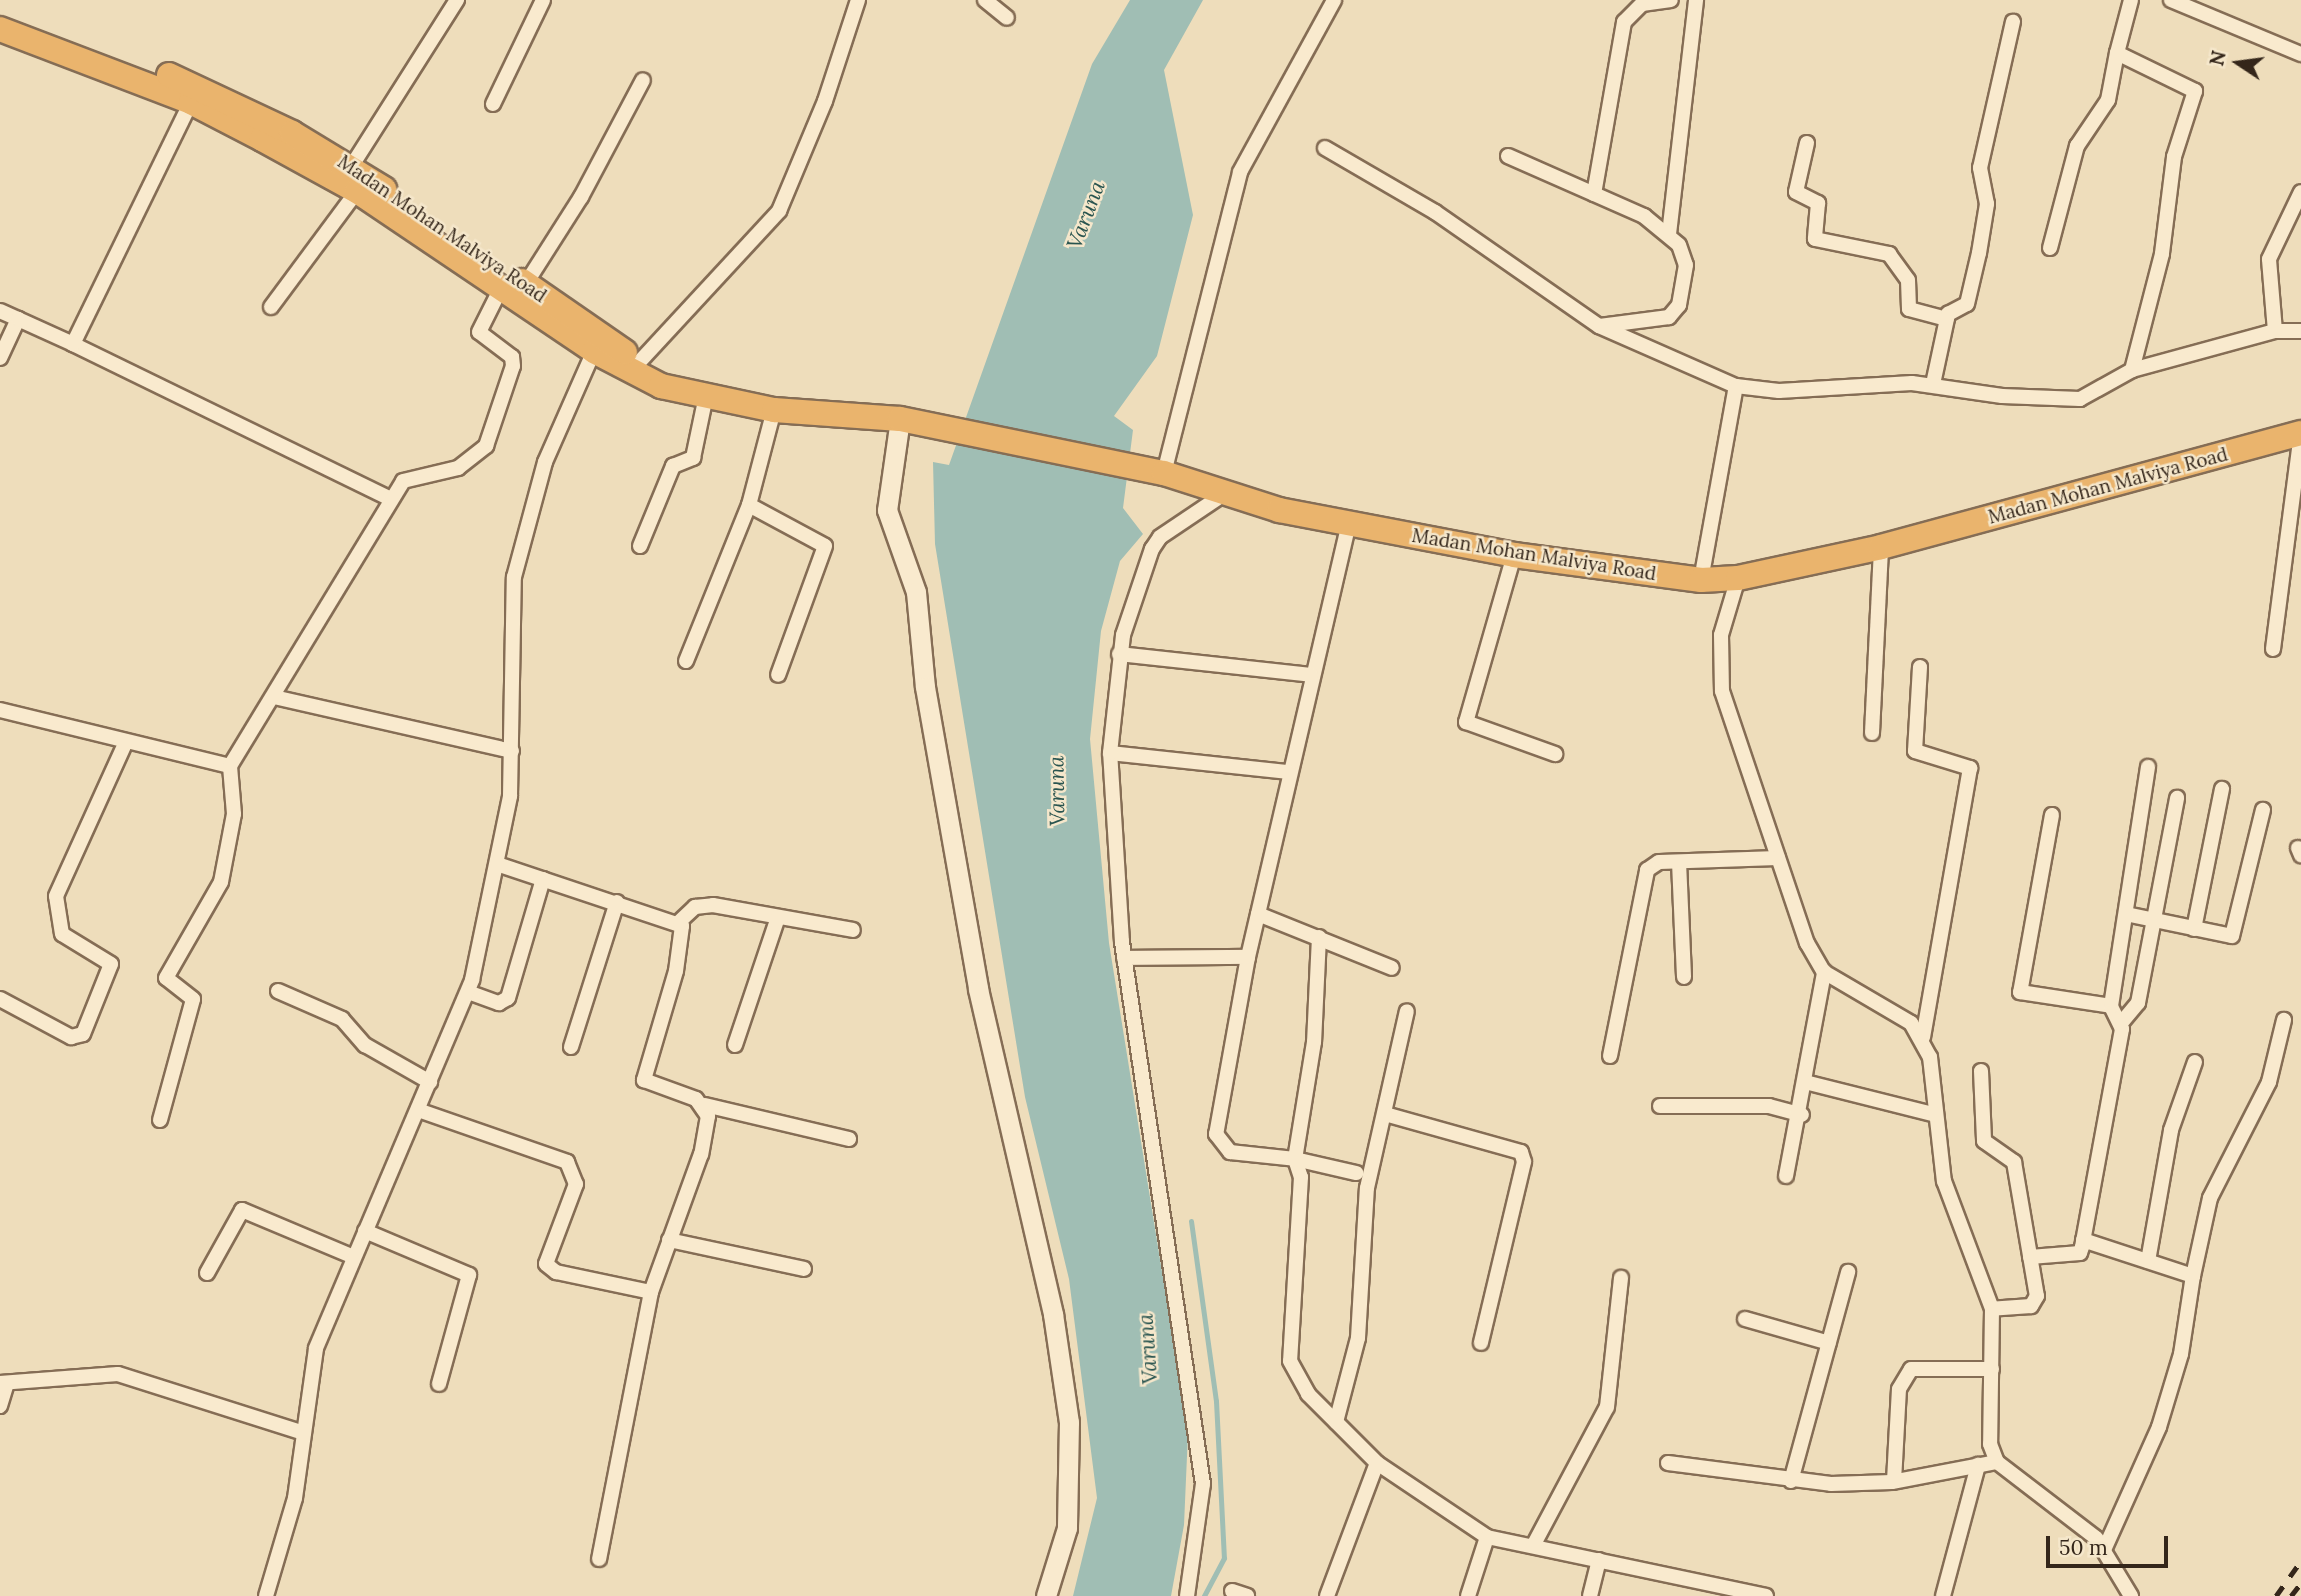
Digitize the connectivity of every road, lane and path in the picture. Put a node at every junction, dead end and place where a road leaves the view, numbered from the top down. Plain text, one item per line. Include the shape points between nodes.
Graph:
1 (457, 0) edge
2 (543, 0) edge
3 (858, 0) edge
4 (985, 0) edge
5 (1334, 0) edge
6 (1671, 0) edge
7 (1696, 0) edge
8 (2131, 0) edge
9 (2171, 0) edge
10 (0, 14) edge
11 (1007, 18) dead end
12 (2013, 22) dead end
13 (0, 30) edge
14 (2117, 54) junction
15 (2301, 54) edge
16 (643, 80) dead end
17 (191, 103) junction
18 (493, 104) dead end
19 (1807, 143) dead end
20 (1325, 148) dead end
21 (1508, 156) dead end
22 (354, 179) junction
23 (2301, 192) edge
24 (1594, 194) junction
25 (1669, 234) junction
26 (2050, 248) dead end
27 (515, 289) junction
28 (271, 307) dead end
29 (0, 311) edge
30 (18, 319) junction
31 (1947, 319) junction
32 (1599, 326) junction
33 (2275, 331) junction
34 (2301, 331) edge
35 (73, 344) junction
36 (594, 351) junction
37 (0, 358) edge
38 (634, 367) junction
39 (2132, 370) junction
40 (1933, 384) junction
41 (1737, 386) junction
42 (706, 396) junction
43 (774, 410) junction
44 (894, 418) junction
45 (2301, 433) edge
46 (1164, 472) junction
47 (1224, 494) junction
48 (389, 498) junction
49 (749, 505) junction
50 (1349, 523) junction
51 (640, 545) dead end
52 (1881, 547) junction
53 (1514, 555) junction
54 (1738, 578) junction
55 (1701, 580) junction
56 (2273, 649) dead end
57 (1119, 654) junction
58 (686, 661) dead end
59 (1920, 667) dead end
60 (778, 675) dead end
61 (1311, 675) junction
62 (274, 696) junction
63 (0, 710) edge
64 (1872, 733) dead end
65 (125, 744) junction
66 (512, 751) junction
67 (1110, 753) junction
68 (1555, 754) dead end
69 (230, 766) junction
70 (2148, 767) dead end
71 (1289, 772) junction
72 (2222, 789) dead end
73 (2177, 798) dead end
74 (2263, 810) dead end
75 (2052, 815) dead end
76 (1778, 858) junction
77 (1679, 862) junction
78 (500, 865) junction
79 (543, 879) junction
80 (617, 902) junction
81 (1258, 914) junction
82 (2126, 914) junction
83 (778, 917) junction
84 (2153, 920) junction
85 (680, 921) junction
86 (2194, 929) junction
87 (853, 930) dead end
88 (1320, 937) junction
89 (1248, 957) junction
90 (1124, 958) junction
91 (1392, 968) dead end
92 (1824, 972) junction
93 (1684, 977) dead end
94 (278, 991) dead end
95 (468, 992) junction
96 (0, 999) edge
97 (2111, 1006) junction
98 (1407, 1011) dead end
99 (2284, 1020) dead end
100 (2122, 1022) junction
101 (1923, 1037) junction
102 (735, 1045) dead end
103 (572, 1047) dead end
104 (1610, 1056) dead end
105 (2195, 1062) dead end
106 (1981, 1070) dead end
107 (430, 1082) junction
108 (1805, 1082) junction
109 (705, 1105) junction
110 (1660, 1106) dead end
111 (418, 1110) junction
112 (1385, 1114) junction
113 (1802, 1115) junction
114 (1936, 1115) junction
115 (160, 1120) dead end
116 (849, 1139) dead end
117 (1295, 1159) junction
118 (1356, 1173) dead end
119 (1786, 1176) dead end
120 (365, 1231) junction
121 (669, 1240) junction
122 (2083, 1240) junction
123 (354, 1257) junction
124 (2030, 1257) junction
125 (2148, 1261) junction
126 (804, 1269) dead end
127 (1849, 1272) dead end
128 (207, 1273) dead end
129 (2193, 1276) junction
130 (1621, 1278) dead end
131 (650, 1292) junction
132 (1992, 1309) junction
133 (1745, 1319) dead end
134 (1481, 1343) dead end
135 (1829, 1343) junction
136 (1992, 1369) junction
137 (3, 1383) edge
138 (439, 1384) dead end
139 (0, 1406) edge
140 (1336, 1422) junction
141 (304, 1433) junction
142 (1997, 1462) junction
143 (1377, 1463) junction
144 (1668, 1463) dead end
145 (1978, 1465) junction
146 (1791, 1481) junction
147 (1894, 1481) junction
148 (1487, 1537) junction
149 (1533, 1546) junction
150 (2104, 1550) junction
151 (599, 1559) dead end
152 (1599, 1560) junction
153 (1231, 1591) dead end
154 (266, 1596) edge
155 (1046, 1596) edge
156 (1187, 1596) edge
157 (1247, 1596) edge
158 (1327, 1596) edge
159 (1468, 1596) edge
160 (1590, 1596) edge
161 (1766, 1596) edge
162 (1942, 1596) edge
163 (2132, 1596) edge

1 - 22 street
2 - 18 street
3 - 38 street via 825,101 779,211
4 - 11 street
5 - 46 street via 1240,172
6 - 24 street via 1642,4 1624,22
7 - 25 street
8 - 14 street
9 - 15 street
10 - 22 highway, Madan Mohan Malviya Road via 211,92
12 - 31 street via 1980,168 1987,204 1979,253 1967,304 1949,310
13 - 17 highway, Madan Mohan Malviya Road
14 - 26 street via 2108,100 2077,146
14 - 39 street via 2195,91 2174,158 2162,254
16 - 27 street
17 - 22 highway, Madan Mohan Malviya Road
17 - 35 street
19 - 31 street via 1796,192 1818,203 1815,239 1889,254 1908,280 1909,309
20 - 32 street via 1435,212
21 - 24 street
22 - 27 highway, Madan Mohan Malviya Road
22 - 28 street
23 - 33 street via 2269,259
24 - 25 street
25 - 32 street via 1686,265 1679,305 1661,321
27 - 36 highway, Madan Mohan Malviya Road
27 - 38 highway, Madan Mohan Malviya Road
27 - 48 street via 478,332 512,357 513,366 486,446 458,468 413,475
29 - 30 street
30 - 35 street
30 - 37 street
31 - 40 street
32 - 41 street
33 - 34 street
33 - 39 street
35 - 48 street
36 - 38 highway, Madan Mohan Malviya Road
36 - 66 street via 545,462 514,577
38 - 42 highway, Madan Mohan Malviya Road
38 - 44 highway, Madan Mohan Malviya Road via 861,407
39 - 40 street via 2099,393 2057,401
40 - 41 street via 1779,391
41 - 55 street
42 - 43 highway, Madan Mohan Malviya Road
42 - 51 street via 693,458 673,466
43 - 44 highway, Madan Mohan Malviya Road
43 - 49 street
44 - 46 highway, Madan Mohan Malviya Road
44 - 155 street via 887,510 916,592 925,687 978,989 1053,1314 1069,1422 1067,1528
45 - 52 highway, Madan Mohan Malviya Road
45 - 56 street
46 - 47 highway, Madan Mohan Malviya Road
47 - 50 highway, Madan Mohan Malviya Road
47 - 57 street via 1160,537 1138,582
48 - 62 street
49 - 58 street
49 - 60 street via 825,546
50 - 53 highway, Madan Mohan Malviya Road
50 - 61 street
52 - 54 highway, Madan Mohan Malviya Road
52 - 64 street
53 - 55 highway, Madan Mohan Malviya Road
53 - 68 street via 1466,722
54 - 55 highway, Madan Mohan Malviya Road
54 - 76 street via 1721,635 1719,672
57 - 61 street
57 - 67 street
59 - 101 street via 1915,751 1970,768
61 - 71 street
62 - 66 street
62 - 69 street
63 - 65 street
65 - 69 street
65 - 96 street via 56,896 62,934 111,964 83,1034 71,1038
66 - 78 street
67 - 71 street
67 - 90 street
69 - 115 street via 234,814 221,882 166,978 193,999
70 - 82 street
71 - 81 street
72 - 86 street
73 - 84 street
74 - 86 street via 2236,931 2225,936
75 - 97 street via 2020,992
76 - 77 street
76 - 92 street via 1807,943
77 - 93 street
77 - 104 street via 1647,870
78 - 79 street
78 - 95 street
79 - 80 street
79 - 95 street via 508,998 499,1003
80 - 85 street
80 - 103 street
81 - 88 street
81 - 89 street
82 - 84 street
82 - 97 street
83 - 85 street via 700,905
83 - 87 street
83 - 102 street
84 - 86 street
84 - 100 street via 2138,1003
85 - 109 street via 677,971 644,1080
88 - 91 street
88 - 117 street via 1314,1042
89 - 90 street
89 - 117 street via 1216,1134 1230,1152
90 - 156 street via 1203,1484
92 - 101 street via 1911,1023
92 - 108 street
94 - 107 street via 342,1019 365,1045
95 - 107 street
97 - 100 street
98 - 112 street
99 - 129 street via 2269,1082 2210,1198
100 - 122 street
101 - 114 street
105 - 125 street via 2171,1130
106 - 124 street via 1984,1141 2014,1162
107 - 111 street
108 - 113 street
108 - 114 street
109 - 116 street
109 - 121 street via 701,1154
110 - 113 street via 1769,1106
111 - 120 street
111 - 131 street via 567,1162 576,1184 545,1264 556,1272
112 - 134 street via 1521,1152 1524,1162
112 - 140 street via 1367,1188 1358,1338
113 - 119 street
114 - 132 street via 1944,1181
117 - 118 street
117 - 140 street via 1301,1177 1290,1361 1308,1394
120 - 123 street
120 - 138 street via 468,1275
121 - 126 street
121 - 131 street
122 - 124 street via 2080,1253
122 - 125 street
123 - 128 street via 242,1210
123 - 141 street via 316,1348
124 - 132 street via 2036,1301
125 - 129 street
127 - 135 street
129 - 150 street via 2181,1354 2159,1427
130 - 149 street via 1607,1407
131 - 151 street via 649,1323
132 - 136 street
133 - 135 street
135 - 146 street
136 - 142 street via 1990,1444
136 - 147 street via 1911,1369 1899,1389
137 - 139 street
137 - 141 street via 118,1374
140 - 143 street
141 - 154 street via 295,1497
142 - 145 street
142 - 150 street via 2072,1514
143 - 148 street
143 - 158 street
144 - 146 street
145 - 147 street
145 - 162 street
146 - 147 street
148 - 149 street
148 - 159 street
149 - 152 street
150 - 163 street
152 - 160 street
152 - 161 street
153 - 157 street

